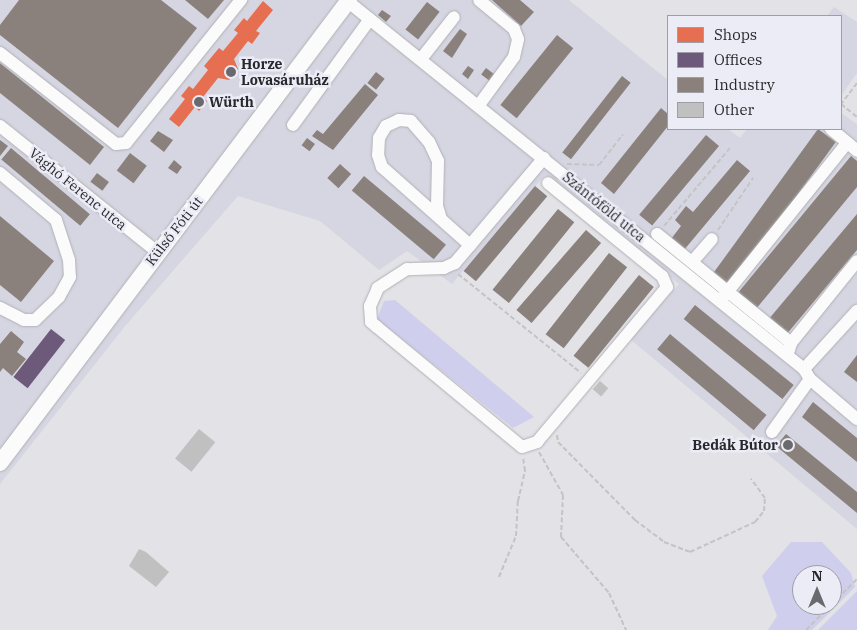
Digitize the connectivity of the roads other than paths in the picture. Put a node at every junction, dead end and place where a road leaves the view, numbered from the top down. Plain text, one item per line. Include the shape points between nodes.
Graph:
1 (241, 0) edge
2 (347, 0) edge
3 (479, 0) edge
4 (454, 16) dead end
5 (370, 19) junction
6 (0, 53) edge
7 (421, 59) junction
8 (479, 104) junction
9 (293, 125) dead end
10 (0, 126) edge
11 (831, 130) edge
12 (852, 147) edge
13 (544, 158) junction
14 (0, 173) edge
15 (548, 183) dead end
16 (441, 219) junction
17 (657, 234) road end
18 (712, 238) road end
19 (470, 245) junction
20 (157, 252) junction
21 (857, 261) edge
22 (692, 262) junction
23 (724, 296) junction
24 (0, 308) edge
25 (857, 311) edge
26 (791, 343) junction
27 (788, 356) junction
28 (807, 374) junction
29 (857, 419) edge
30 (772, 432) dead end
31 (0, 463) edge

1 - 6 street via 126,143 116,144
2 - 5 street, Szántóföld utca
2 - 20 main road, Külső Fóti út
3 - 8 street via 514,29 518,39 514,57
4 - 7 street
5 - 7 street, Szántóföld utca
5 - 9 street
7 - 8 street, Szántóföld utca
8 - 13 street, Szántóföld utca
10 - 20 street, Vághó Ferenc utca
11 - 12 street
12 - 23 street
13 - 19 street
13 - 23 street, Szántóföld utca
14 - 24 street via 56,220 69,260 70,277 59,297 35,320 24,320
15 - 19 street via 662,276 667,287 537,442 522,447 371,322 370,306 378,288 406,269 444,268 455,263
16 - 16 street via 382,167 378,156 380,138 386,126 398,120 411,121 429,142 438,161 436,206
16 - 19 street
17 - 22 street
18 - 22 street
20 - 31 main road, Külső Fóti út
21 - 26 street
22 - 23 street
23 - 26 street
23 - 27 street, Szántóföld utca
25 - 28 street
26 - 27 street
27 - 28 street, Szántóföld utca
28 - 29 street, Szántóföld utca
28 - 30 street

